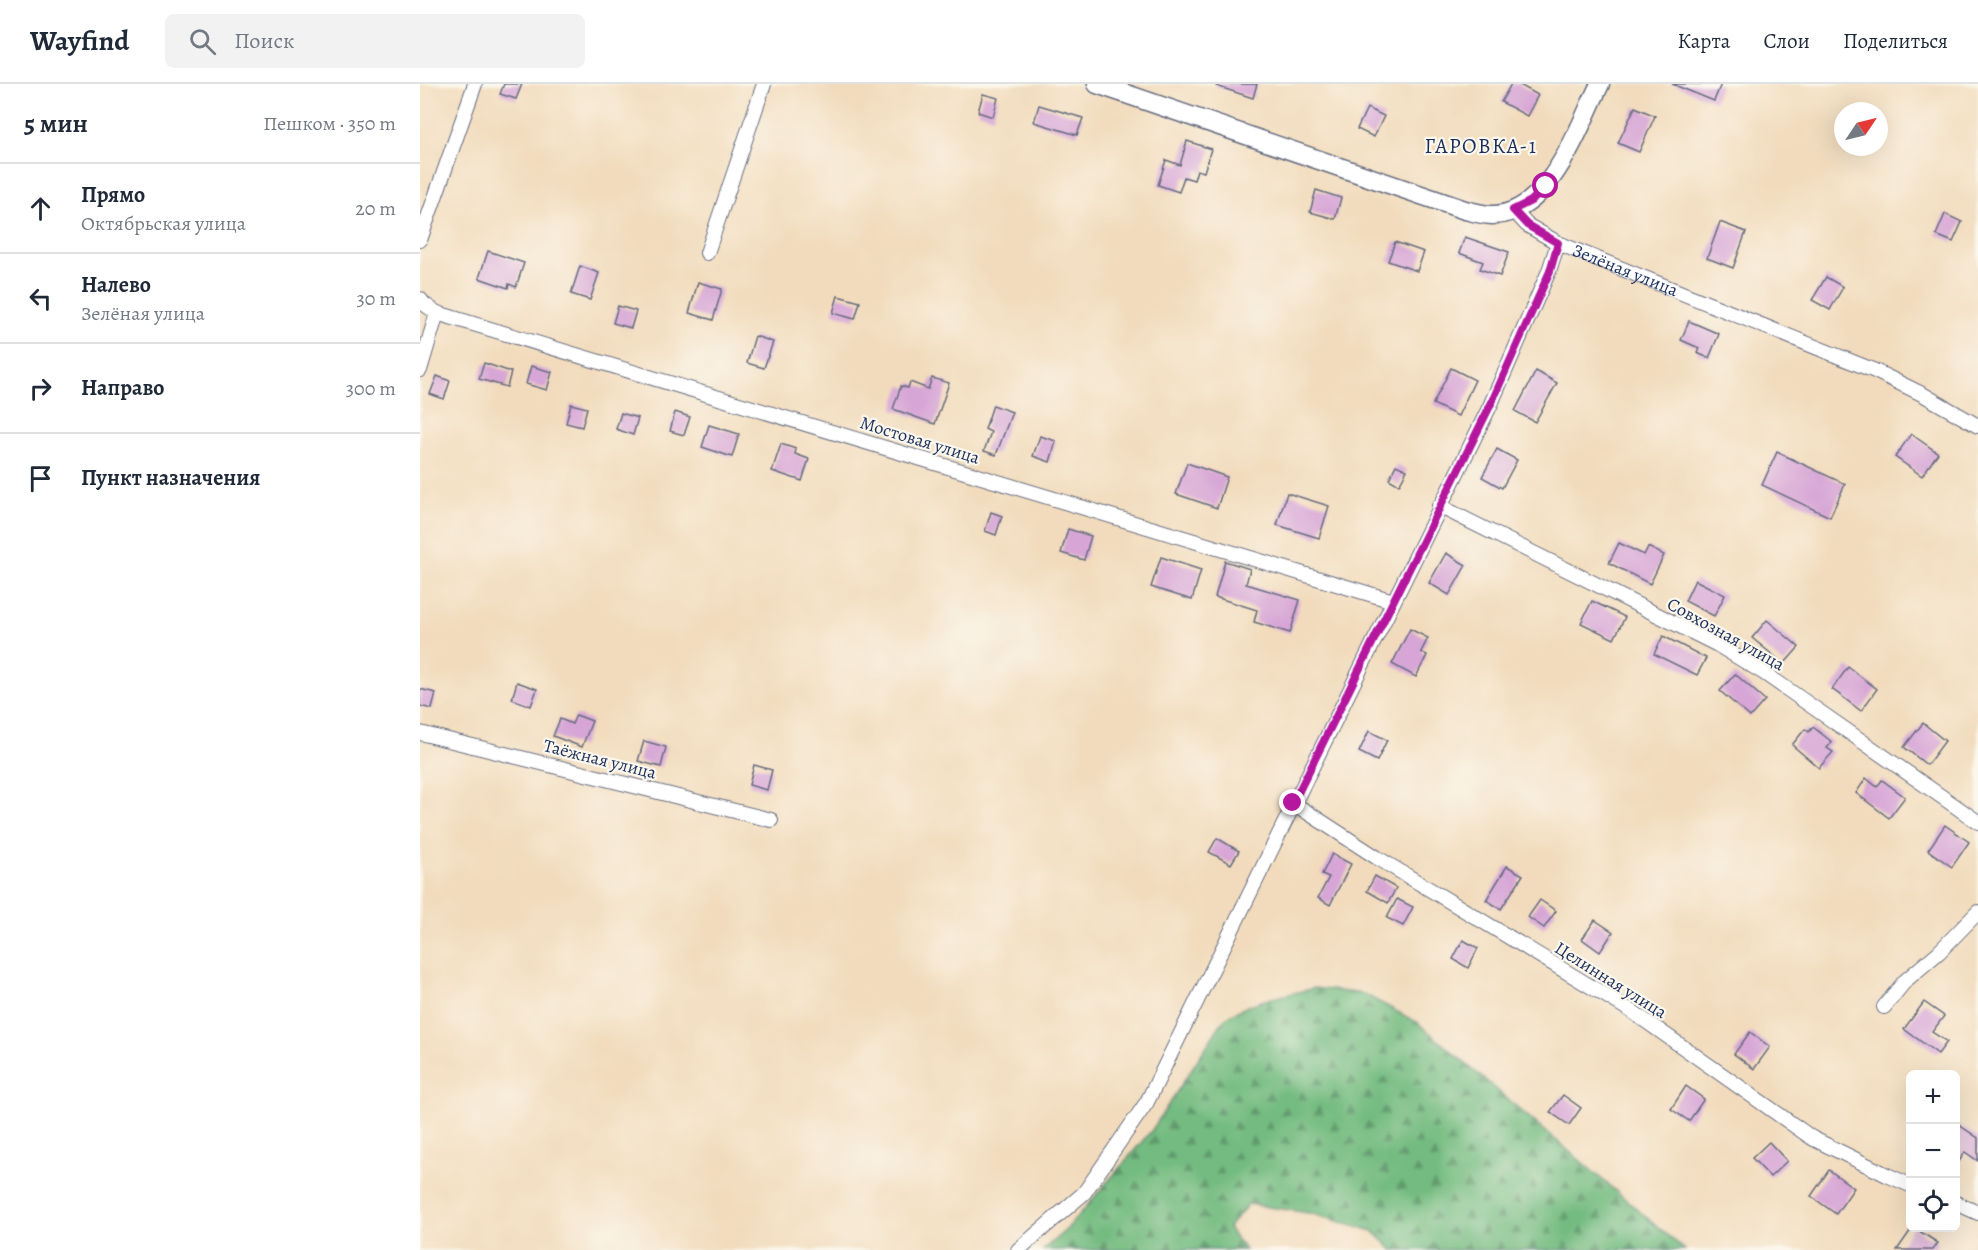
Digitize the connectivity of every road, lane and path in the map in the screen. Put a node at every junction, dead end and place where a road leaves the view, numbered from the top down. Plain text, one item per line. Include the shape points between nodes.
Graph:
1 (475, 84) edge
2 (764, 84) edge
3 (1097, 84) edge
4 (1600, 84) edge
5 (1513, 210) junction
6 (420, 240) edge
7 (1558, 243) junction
8 (707, 253) dead end
9 (420, 299) edge
10 (437, 313) junction
11 (420, 370) edge
12 (1978, 426) edge
13 (1439, 506) junction
14 (1393, 601) junction
15 (420, 733) edge
16 (1293, 803) junction
17 (771, 820) dead end
18 (1978, 822) edge
19 (1978, 912) edge
20 (1884, 1006) dead end
21 (1906, 1183) edge
22 (1960, 1205) edge
23 (1978, 1213) edge
24 (1018, 1250) edge

1 - 6 street
2 - 8 street
3 - 5 main road via 1465,210 1493,215
4 - 5 main road via 1546,186 1531,201
5 - 7 street, Зелёная улица via 1527,225
7 - 12 street, Зелёная улица via 1875,371
7 - 13 street via 1526,327
9 - 10 street
10 - 11 street
10 - 14 street, Мостовая улица
13 - 14 street
13 - 18 street, Совхозная улица via 1725,650
14 - 16 street
15 - 17 street, Таёжная улица
16 - 21 street, Целинная улица via 1633,1012 1812,1138
16 - 24 street via 1147,1102 1084,1193
19 - 20 street
22 - 23 street

